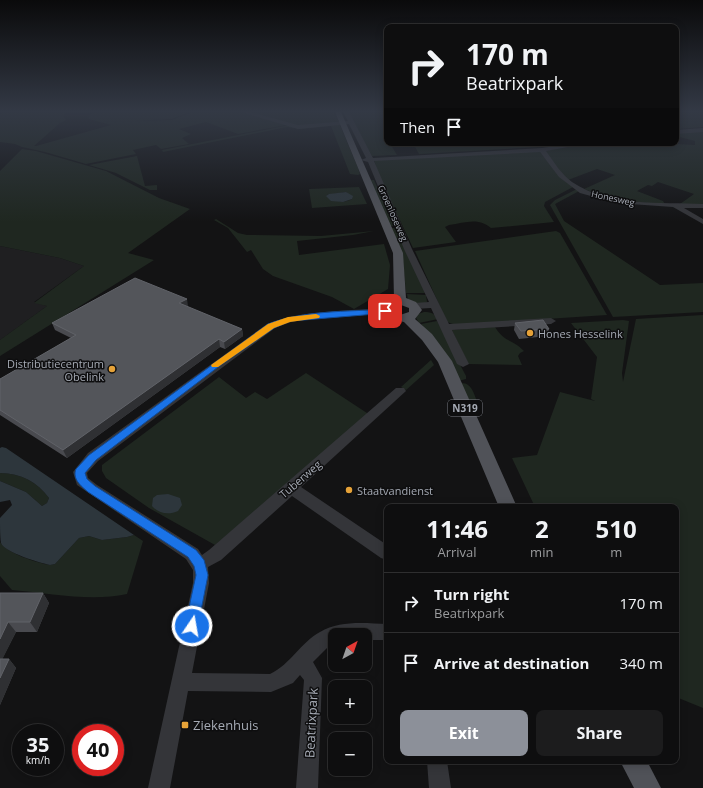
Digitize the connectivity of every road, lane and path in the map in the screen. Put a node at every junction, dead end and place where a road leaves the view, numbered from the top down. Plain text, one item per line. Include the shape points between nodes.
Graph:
1 (359, 149) edge
2 (550, 149) edge
3 (542, 150) junction
4 (364, 160) junction
5 (673, 205) junction
6 (703, 206) edge
7 (703, 222) edge
8 (400, 302) junction
9 (436, 307) junction
10 (385, 311) junction
11 (412, 311) junction
12 (552, 321) dead end
13 (445, 327) junction
14 (462, 364) dead end
15 (400, 392) dead end
16 (290, 487) junction
17 (507, 504) edge
18 (384, 552) edge
19 (200, 564) junction
20 (384, 632) edge
21 (302, 661) junction
22 (180, 682) junction
23 (437, 764) edge
24 (635, 764) edge
25 (158, 788) edge
26 (307, 788) edge
27 (440, 788) edge
28 (648, 788) edge

1 - 4 main road, Groenloseweg
2 - 3 street
3 - 4 street
3 - 5 street, Honesweg via 569,183 589,193 632,203
4 - 8 main road, Groenloseweg via 398,253
4 - 9 street, Groenloseweg via 377,178
5 - 6 street, Honesweg
5 - 7 street
8 - 10 main road via 390,303
8 - 11 main road, N319 via 408,303
9 - 11 street
9 - 13 street, Groenloseweg
10 - 11 main road via 396,318
10 - 19 street via 303,317 288,319 271,326 85,465 80,472 82,481 192,554
11 - 17 main road, N319 via 445,361
12 - 13 street
13 - 14 street, Groenloseweg
15 - 16 street, Tuberweg
16 - 18 street
16 - 19 street, Tuberweg via 215,555
19 - 22 street via 201,583
20 - 21 street via 333,634 325,638
21 - 22 street via 280,680 271,684
21 - 26 street, Beatrixpark via 313,678
22 - 25 street
23 - 27 street
24 - 28 main road

